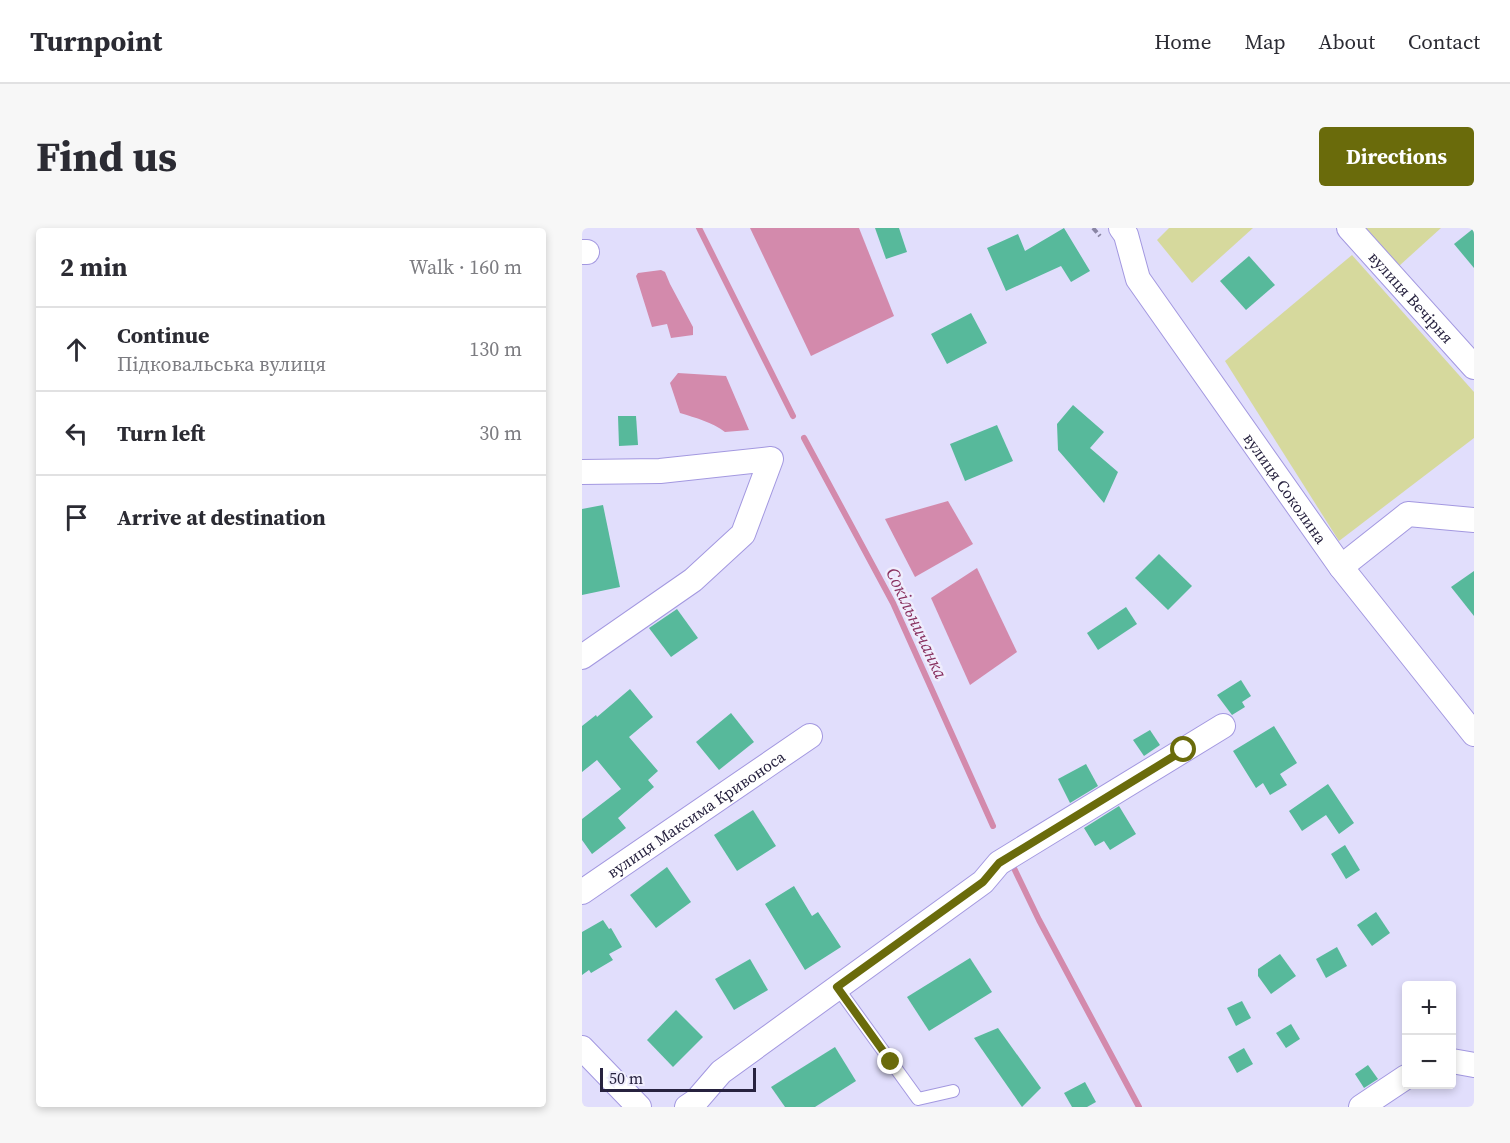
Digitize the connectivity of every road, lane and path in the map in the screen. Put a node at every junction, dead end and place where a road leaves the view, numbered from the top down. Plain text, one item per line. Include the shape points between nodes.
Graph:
1 (1120, 228) edge
2 (1349, 228) edge
3 (1474, 367) edge
4 (582, 472) edge
5 (1474, 520) edge
6 (1341, 567) junction
7 (582, 657) edge
8 (1222, 726) dead end
9 (1474, 734) edge
10 (810, 736) dead end
11 (582, 892) edge
12 (837, 987) junction
13 (582, 1048) edge
14 (1456, 1062) edge
15 (1474, 1065) edge
16 (1402, 1080) edge
17 (953, 1091) dead end
18 (697, 1105) edge
19 (639, 1107) edge
20 (1360, 1107) edge

1 - 6 street, вулиця Соколина via 1126,235 1138,279
2 - 3 street, вулиця Вечірня
4 - 7 street via 660,471 771,459 743,534 693,580
5 - 6 street via 1408,514
6 - 9 street, вулиця Соколина
8 - 12 street via 999,863 983,882
10 - 11 street, вулиця Максима Кривоноса
12 - 17 lane via 918,1099
12 - 18 street via 721,1072
13 - 19 street
14 - 15 street
16 - 20 street

